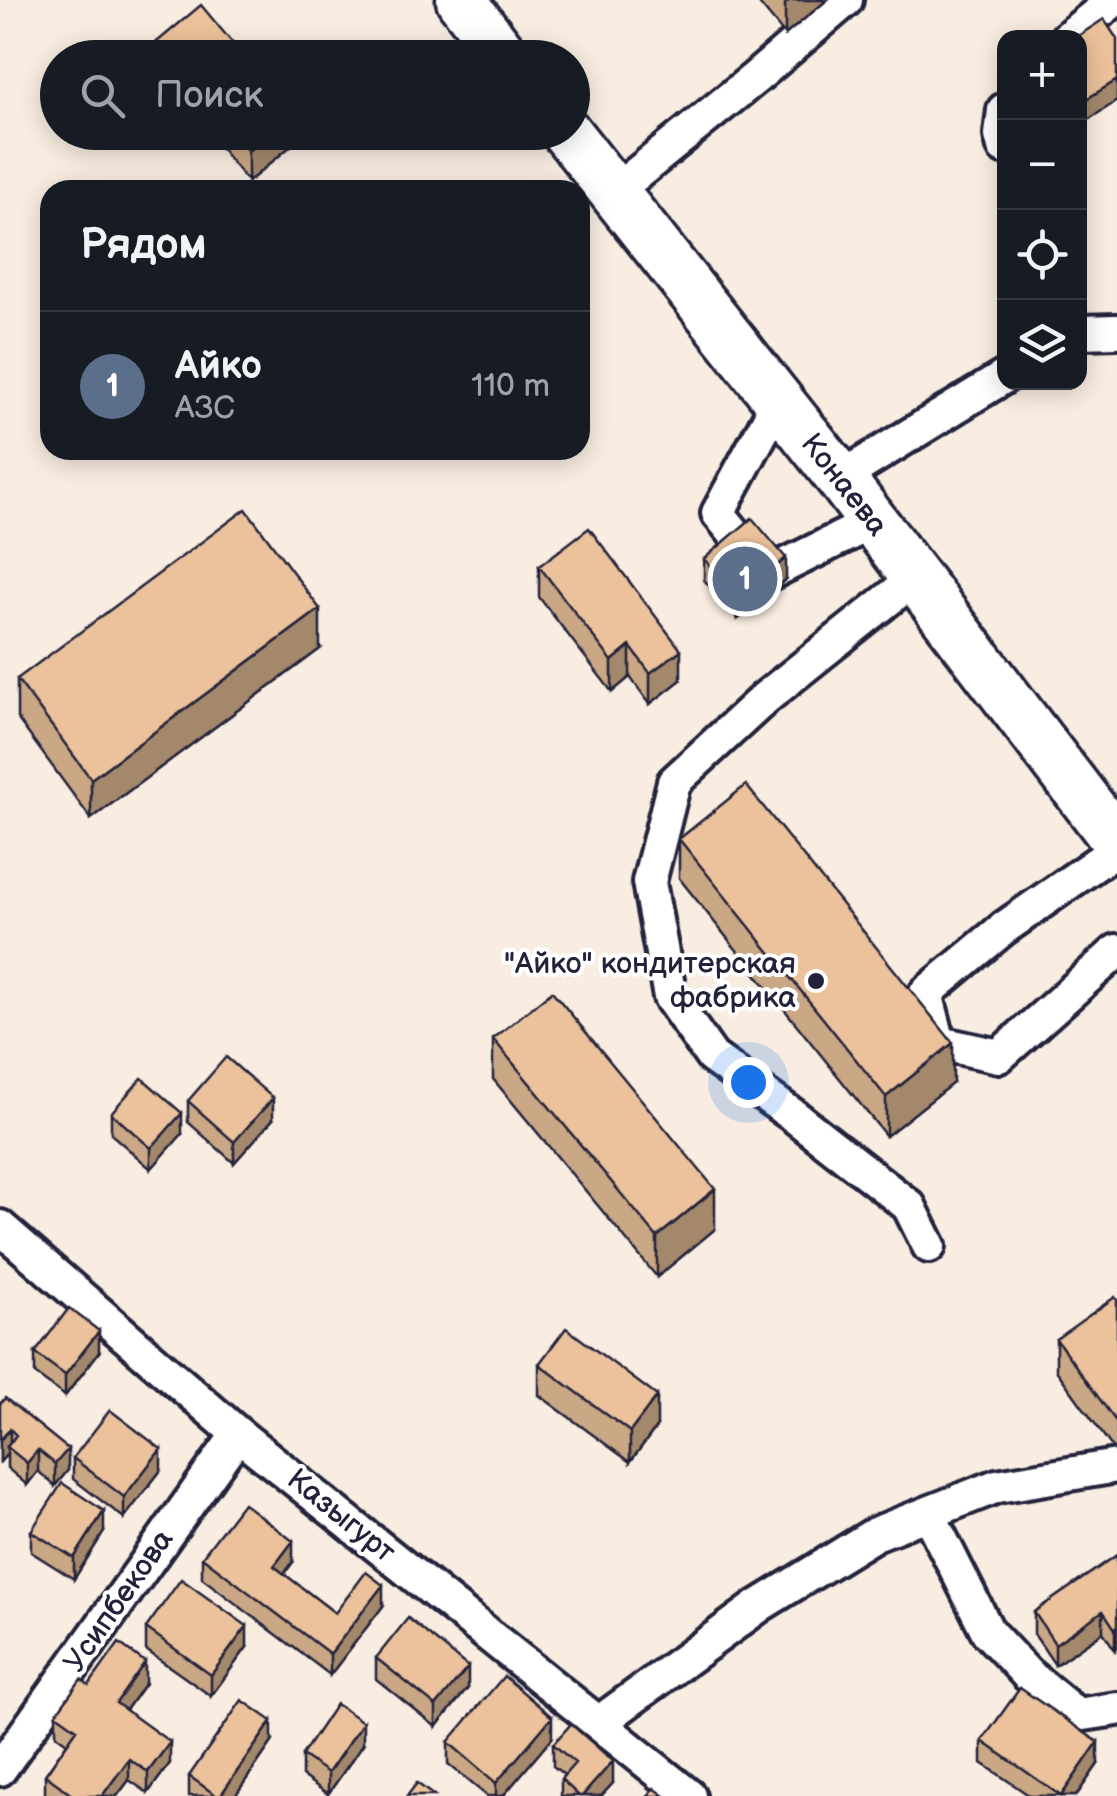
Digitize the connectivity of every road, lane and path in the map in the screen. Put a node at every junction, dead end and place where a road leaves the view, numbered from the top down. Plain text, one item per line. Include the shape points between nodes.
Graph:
1 (461, 0) edge
2 (846, 0) edge
3 (1114, 0) edge
4 (1077, 30) edge
5 (492, 40) edge
6 (580, 150) edge
7 (613, 192) junction
8 (1117, 331) edge
9 (1087, 332) edge
10 (997, 382) edge
11 (778, 402) junction
12 (840, 478) junction
13 (873, 522) junction
14 (916, 578) junction
15 (1117, 846) edge
16 (1117, 950) edge
17 (0, 1228) edge
18 (930, 1246) dead end
19 (238, 1434) junction
20 (1117, 1466) edge
21 (928, 1513) junction
22 (1117, 1709) edge
23 (600, 1722) junction
24 (0, 1769) edge
25 (690, 1796) edge

1 - 5 main road
2 - 7 street
3 - 4 street
6 - 7 main road, Конаева
7 - 11 main road, Конаева
8 - 9 street
10 - 12 street
11 - 12 main road, Конаева
11 - 13 street via 718,513 768,574
12 - 13 main road, Конаева
13 - 14 main road, Конаева
14 - 15 main road, Конаева
14 - 18 street via 765,698 674,782 649,882 670,997 712,1058 909,1206
15 - 16 street via 926,993 938,1044 999,1056
17 - 19 street, Казыгурт
19 - 23 street, Казыгурт
19 - 24 street, Усипбекова
20 - 21 street via 996,1486
21 - 22 street via 988,1632 1027,1674 1077,1715
21 - 23 street via 874,1534 760,1606
23 - 25 street, Казыгурт

